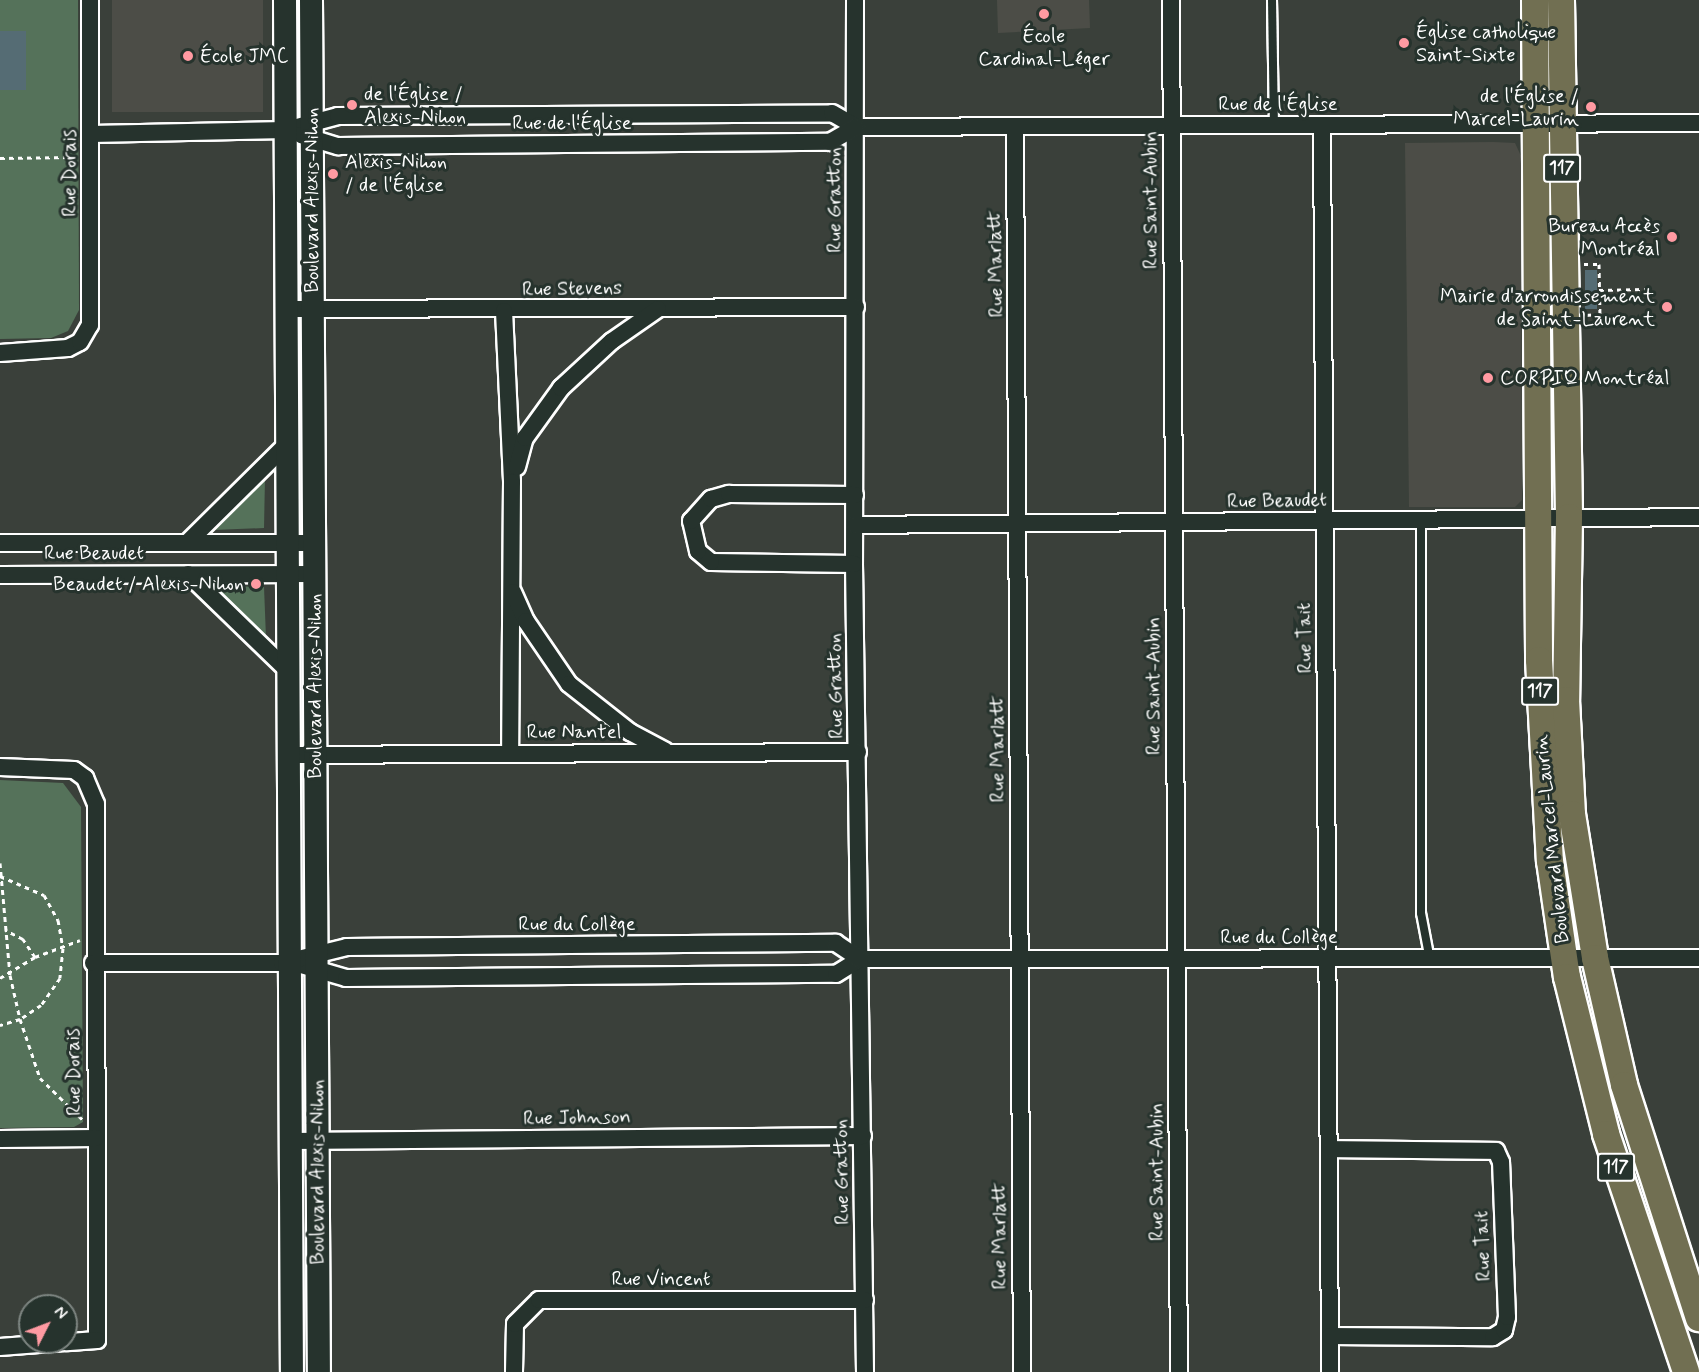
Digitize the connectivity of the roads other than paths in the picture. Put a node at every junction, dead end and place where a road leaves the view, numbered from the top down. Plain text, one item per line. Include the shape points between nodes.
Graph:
1 (90, 0) edge
2 (285, 0) edge
3 (310, 0) edge
4 (855, 0) edge
5 (1171, 0) edge
6 (1272, 0) edge
7 (1535, 0) edge
8 (1560, 0) edge
9 (1536, 123) junction
10 (1562, 123) junction
11 (1699, 123) edge
12 (1171, 125) junction
13 (1274, 125) junction
14 (1322, 126) junction
15 (856, 127) junction
16 (1015, 127) junction
17 (286, 130) junction
18 (312, 130) junction
19 (92, 134) junction
20 (856, 307) junction
21 (288, 309) junction
22 (312, 309) junction
23 (659, 309) junction
24 (504, 311) junction
25 (0, 353) edge
26 (287, 444) junction
27 (512, 482) junction
28 (855, 495) junction
29 (1569, 517) junction
30 (1699, 517) edge
31 (1421, 520) junction
32 (1538, 520) junction
33 (1324, 521) junction
34 (1019, 523) junction
35 (1174, 523) junction
36 (855, 525) junction
37 (188, 542) junction
38 (288, 542) junction
39 (0, 543) edge
40 (314, 543) junction
41 (854, 564) junction
42 (288, 573) junction
43 (188, 574) junction
44 (314, 574) junction
45 (0, 575) edge
46 (511, 585) junction
47 (289, 672) junction
48 (668, 752) junction
49 (858, 752) junction
50 (510, 753) junction
51 (289, 754) junction
52 (315, 755) junction
53 (0, 767) edge
54 (1429, 956) junction
55 (1329, 957) junction
56 (1564, 957) junction
57 (1020, 958) junction
58 (1177, 958) junction
59 (1595, 958) junction
60 (1699, 958) edge
61 (860, 959) junction
62 (291, 962) junction
63 (316, 962) junction
64 (93, 963) junction
65 (96, 1135) junction
66 (863, 1136) junction
67 (0, 1139) edge
68 (291, 1141) junction
69 (317, 1141) junction
70 (1331, 1149) junction
71 (864, 1300) junction
72 (1699, 1318) edge
73 (1330, 1336) junction
74 (78, 1341) edge
75 (18, 1346) edge
76 (0, 1347) edge
77 (292, 1372) edge
78 (319, 1372) edge
79 (514, 1372) edge
80 (865, 1372) edge
81 (1022, 1372) edge
82 (1179, 1372) edge
83 (1330, 1372) edge
84 (1686, 1372) edge

1 - 19 street, Rue Dorais
2 - 17 street, Boulevard Alexis-Nihon
3 - 18 street, Boulevard Alexis-Nihon
4 - 15 street, Rue Gratton
5 - 12 street, Rue Saint-Aubin
6 - 13 lane
7 - 9 main road, Boulevard Marcel-Laurin / 117
8 - 10 main road, Boulevard Marcel-Laurin / 117
9 - 10 street, Rue de l'Église
9 - 14 street, Rue de l'Église
9 - 32 main road, Boulevard Marcel-Laurin / 117
10 - 11 street, Rue de l'Église
10 - 29 main road, Boulevard Marcel-Laurin / 117
12 - 13 street, Rue de l'Église
12 - 16 street, Rue de l'Église
12 - 35 street, Rue Saint-Aubin
13 - 14 street, Rue de l'Église
14 - 33 street, Rue Tait
15 - 16 street, Rue de l'Église
15 - 18 street, Rue de l'Église via 832,113 338,116
15 - 18 street, Rue de l'Église via 830,142 338,146
15 - 20 street, Rue Gratton
16 - 34 street, Rue Marlatt
17 - 18 street, Rue de l'Église
17 - 19 street, Rue de l'Église
17 - 21 street, Boulevard Alexis-Nihon
18 - 22 street, Boulevard Alexis-Nihon
19 - 25 street, Rue Dorais via 91,312 80,342 56,351
20 - 23 street, Rue Stevens
20 - 28 street, Rue Gratton
21 - 22 street, Rue Stevens
21 - 26 street, Boulevard Alexis-Nihon
22 - 24 street, Rue Stevens
22 - 40 street, Boulevard Alexis-Nihon
23 - 24 street, Rue Stevens
23 - 27 street via 612,341 561,388 525,438
24 - 27 street
26 - 37 street
26 - 38 street, Boulevard Alexis-Nihon
27 - 46 street
28 - 36 street, Rue Gratton
28 - 41 street via 729,494 704,504 691,521 698,551 711,562
29 - 30 street, Rue Beaudet
29 - 32 street, Rue Beaudet
29 - 59 main road, Boulevard Marcel-Laurin / 117 via 1569,779
31 - 32 street, Rue Beaudet
31 - 33 street, Rue Beaudet
31 - 54 lane via 1421,913
32 - 56 main road, Boulevard Marcel-Laurin / 117 via 1542,775
33 - 35 street, Rue Beaudet
33 - 55 street, Rue Tait
34 - 35 street, Rue Beaudet
34 - 36 street, Rue Beaudet
34 - 57 street, Rue Marlatt
35 - 58 street, Rue Saint-Aubin
36 - 41 street, Rue Gratton
37 - 38 street, Rue Beaudet
37 - 39 street, Rue Beaudet
38 - 40 street, Rue Beaudet
38 - 42 street, Boulevard Alexis-Nihon
40 - 44 street, Boulevard Alexis-Nihon
41 - 49 street, Rue Gratton
42 - 43 street, Rue Beaudet
42 - 44 street, Rue Beaudet
42 - 47 street, Boulevard Alexis-Nihon
43 - 45 street, Rue Beaudet
43 - 47 street
44 - 52 street, Boulevard Alexis-Nihon
46 - 48 street via 526,621 569,684 630,732
46 - 50 street
47 - 51 street, Boulevard Alexis-Nihon
48 - 49 street, Rue Nantel
48 - 50 street, Rue Nantel
49 - 61 street, Rue Gratton
50 - 52 street, Rue Nantel
51 - 52 street, Rue Nantel
51 - 62 street, Boulevard Alexis-Nihon
52 - 63 street, Boulevard Alexis-Nihon
53 - 64 street, Rue Dorais via 74,770 85,778 96,804
54 - 55 street, Rue du Collège
54 - 56 street, Rue du Collège
55 - 58 street, Rue du Collège
55 - 70 street, Rue Tait
56 - 59 street, Rue du Collège
56 - 84 main road, Boulevard Marcel-Laurin / 117 via 1609,1143
57 - 58 street, Rue du Collège
57 - 61 street, Rue du Collège
57 - 81 street, Rue Marlatt
58 - 82 street, Rue Saint-Aubin
59 - 60 street, Rue du Collège
59 - 72 main road, Boulevard Marcel-Laurin / 117 via 1631,1112
61 - 63 street, Rue du Collège via 836,943 347,947
61 - 63 street, Rue du Collège via 836,974 346,978
61 - 66 street, Rue Gratton
62 - 63 street, Rue du Collège
62 - 64 street, Rue du Collège
62 - 68 street, Boulevard Alexis-Nihon
63 - 69 street, Boulevard Alexis-Nihon
64 - 65 street, Rue Dorais
65 - 67 street
65 - 74 street, Rue Dorais via 97,1340
66 - 69 street, Rue Johnson
66 - 71 street, Rue Gratton
68 - 69 street, Rue Johnson
68 - 77 street, Boulevard Alexis-Nihon
69 - 78 street, Boulevard Alexis-Nihon
70 - 73 street, Rue Tait
70 - 73 street, Rue Tait via 1496,1151 1501,1162 1507,1317 1504,1330 1493,1337
71 - 79 street, Rue Vincent via 539,1300 515,1324
71 - 80 street, Rue Gratton
73 - 83 street, Rue Tait
75 - 76 street

